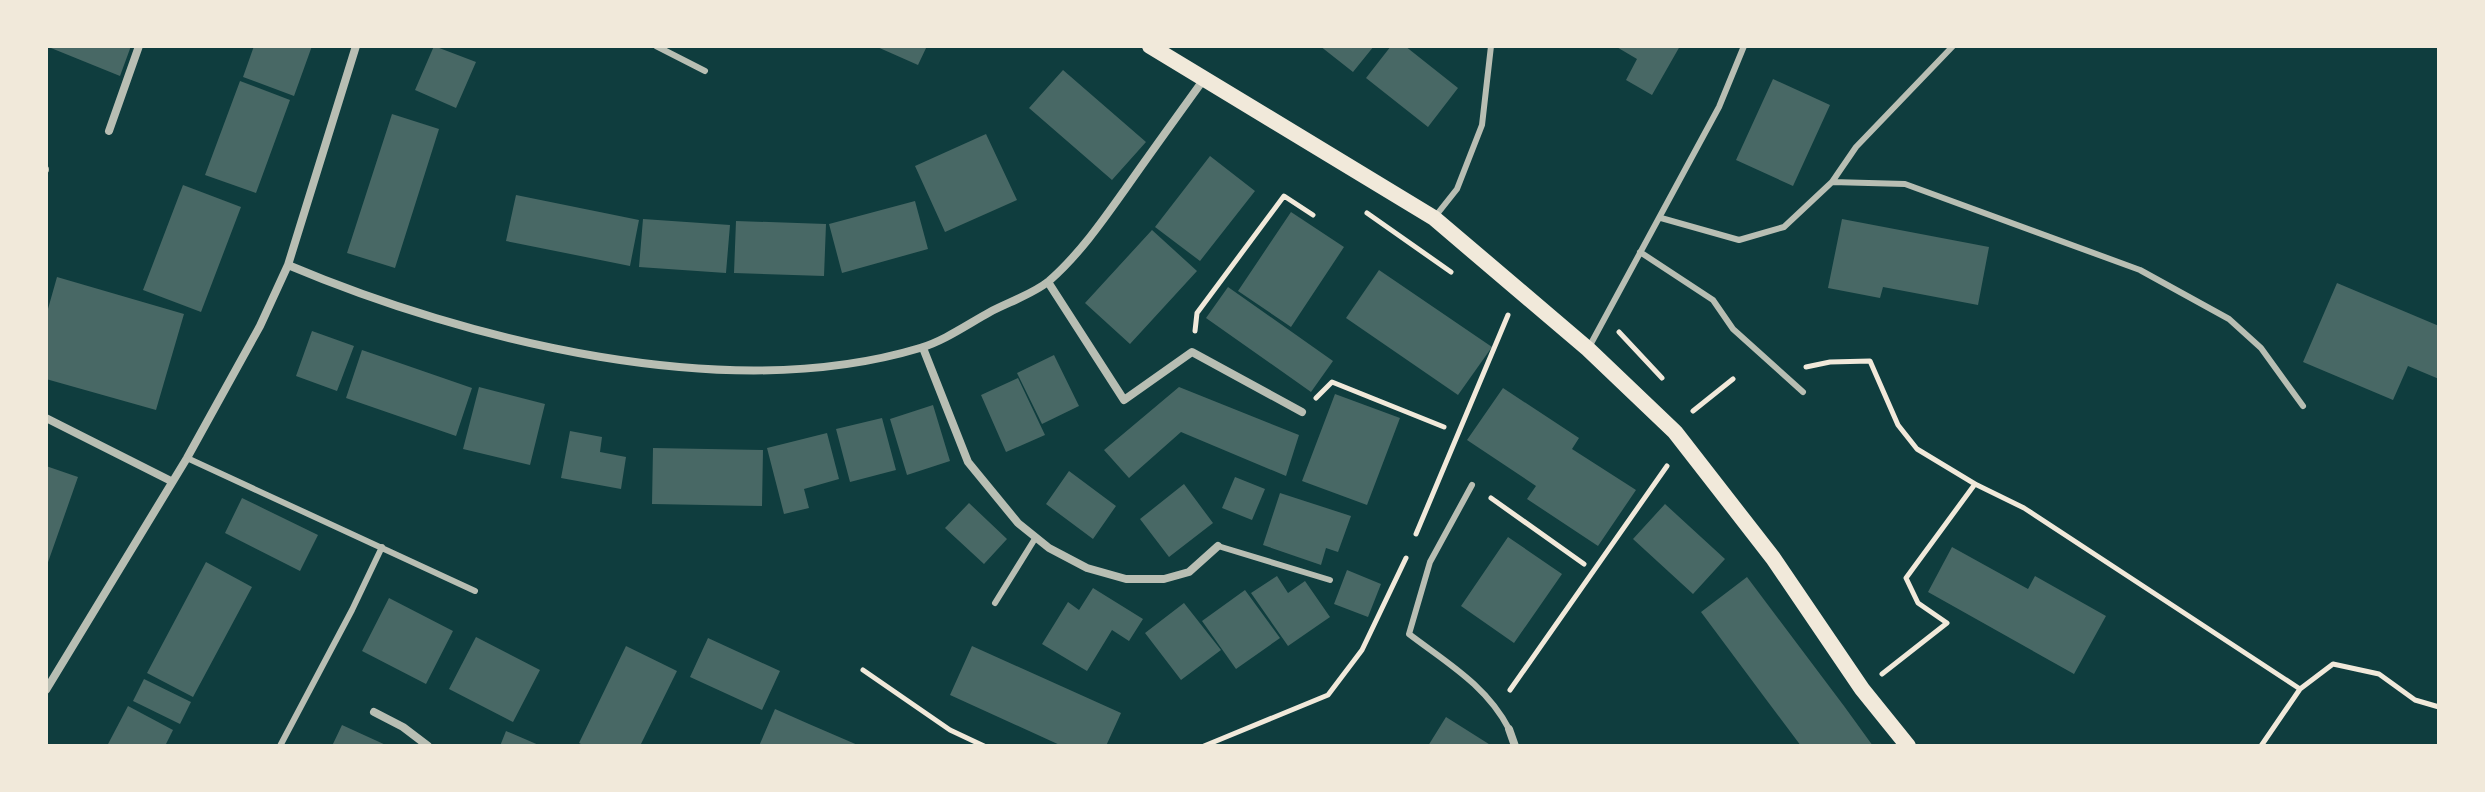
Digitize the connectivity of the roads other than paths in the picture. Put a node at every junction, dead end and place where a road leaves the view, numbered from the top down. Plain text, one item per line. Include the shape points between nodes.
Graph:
1 (139, 46) edge
2 (356, 46) edge
3 (656, 46) edge
4 (1150, 46) edge
5 (1491, 46) edge
6 (1744, 46) edge
7 (1953, 46) edge
8 (1167, 52) edge
9 (705, 71) dead end
10 (1204, 79) junction
11 (109, 131) dead end
12 (1832, 182) junction
13 (1434, 218) junction
14 (1661, 218) junction
15 (1640, 252) junction
16 (288, 265) junction
17 (1048, 282) junction
18 (923, 348) junction
19 (1588, 349) junction
20 (1803, 392) dead end
21 (2303, 406) dead end
22 (1302, 412) road end
23 (46, 418) edge
24 (187, 458) junction
25 (171, 481) junction
26 (1472, 485) road end
27 (1036, 537) junction
28 (1218, 546) joint
29 (382, 547) junction
30 (1330, 580) dead end
31 (475, 591) dead end
32 (995, 603) dead end
33 (46, 690) edge
34 (374, 712) dead end
35 (1509, 729) joint
36 (280, 746) edge
37 (428, 746) edge
38 (1515, 746) edge
39 (1908, 746) edge

1 - 11 street
2 - 16 street
3 - 9 lane
4 - 8 main road
5 - 13 lane via 1482,125 1457,189
6 - 14 lane
7 - 12 lane via 1856,147
8 - 10 main road
10 - 13 main road
10 - 17 street via 1098,227
12 - 14 lane via 1784,227 1739,240
12 - 21 lane via 1905,184 2140,270 2229,319 2261,348
13 - 19 main road
14 - 15 lane
15 - 19 lane
15 - 20 lane via 1713,300 1733,329
16 - 18 street via 484,332 614,359 683,368 769,369 847,364
16 - 24 street
17 - 18 street
17 - 22 street via 1124,400 1192,352
18 - 27 street via 968,462
19 - 39 main road via 1683,443
23 - 25 street
24 - 25 street
24 - 29 lane
25 - 33 street
26 - 35 lane via 1430,562 1409,634 1483,691
27 - 28 street via 1087,568 1126,579 1164,579 1189,572
27 - 32 lane
28 - 30 lane
29 - 31 lane
29 - 36 lane
34 - 37 street
35 - 38 street

